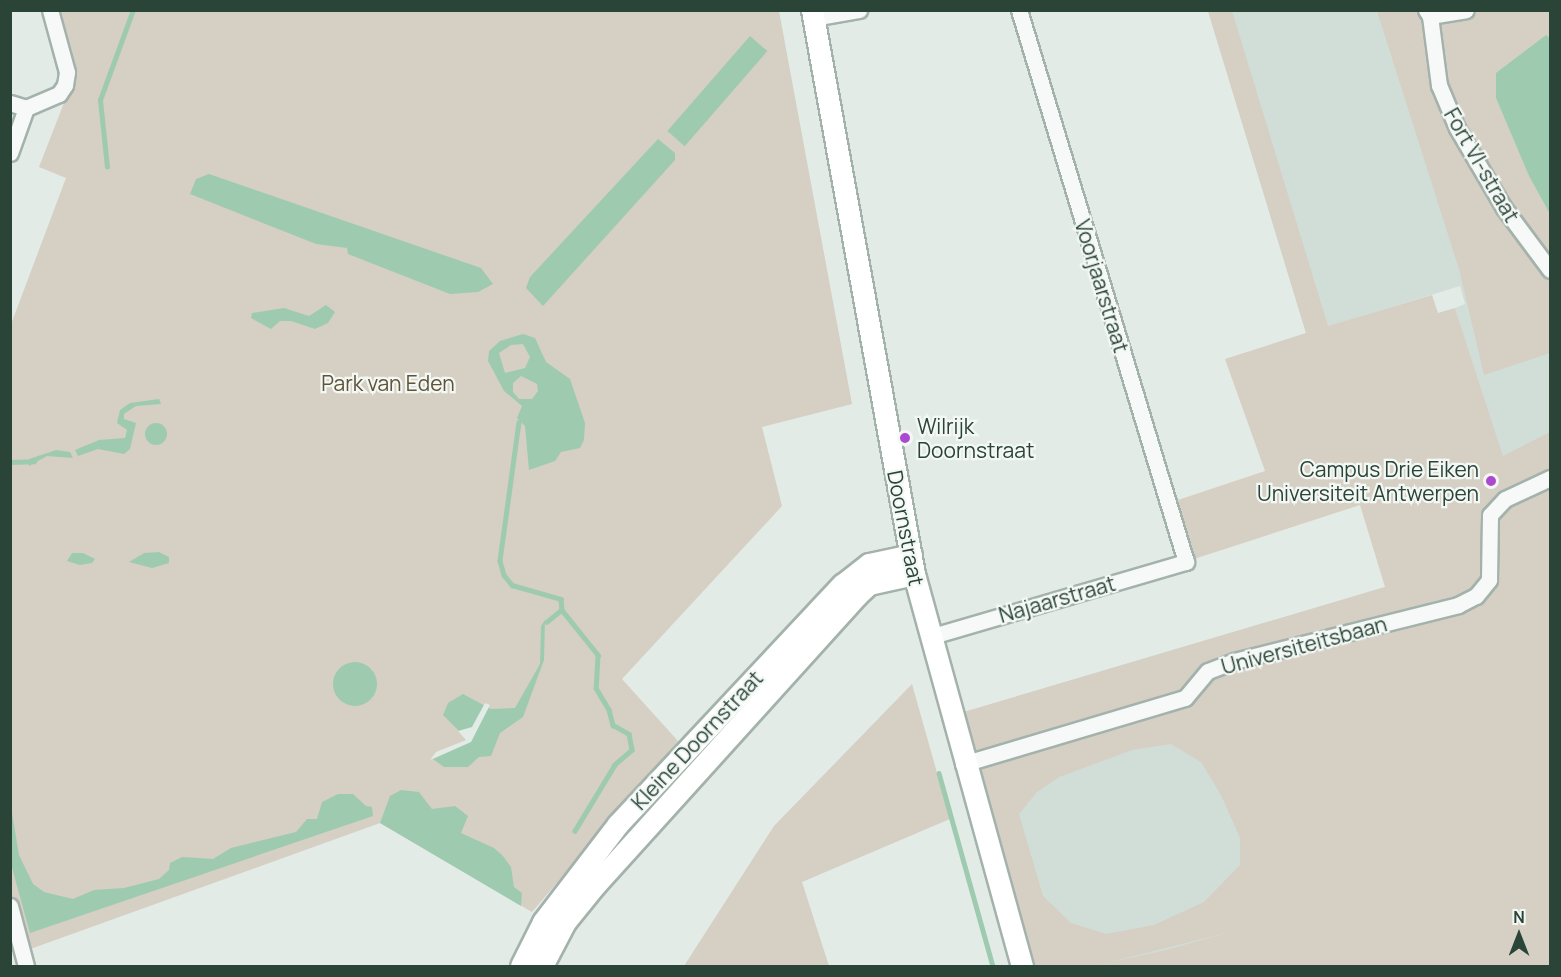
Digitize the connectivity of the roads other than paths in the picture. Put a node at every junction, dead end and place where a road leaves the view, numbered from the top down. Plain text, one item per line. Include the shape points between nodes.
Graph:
1 (50, 10) edge
2 (859, 10) edge
3 (1019, 10) edge
4 (1466, 10) edge
5 (1428, 13) edge
6 (812, 14) edge
7 (10, 103) edge
8 (26, 108) junction
9 (10, 153) edge
10 (1551, 270) edge
11 (1548, 480) edge
12 (1185, 562) joint
13 (912, 564) junction
14 (929, 637) junction
15 (963, 764) junction
16 (10, 906) edge
17 (26, 966) edge
18 (521, 966) edge
19 (542, 966) edge
20 (1022, 966) edge

1 - 8 street via 67,72 65,85 59,94
2 - 6 street
3 - 12 street, Voorjaarstraat
4 - 5 street, Fort VI-straat
5 - 10 street, Fort VI-straat via 1439,85 1457,129 1504,208
6 - 13 street, Doornstraat
7 - 8 street
8 - 9 street
11 - 15 street, Universiteitsbaan via 1505,499 1490,515 1489,580 1476,596 1458,605 1234,661 1208,670 1185,698
12 - 14 street, Najaarstraat
13 - 14 street, Doornstraat
13 - 18 street, Kleine Doornstraat via 869,564 842,585 612,832 543,922
13 - 19 street, Kleine Doornstraat via 869,584 857,595 595,885 565,922
14 - 15 street, Doornstraat
15 - 20 street, Doornstraat
16 - 17 street

